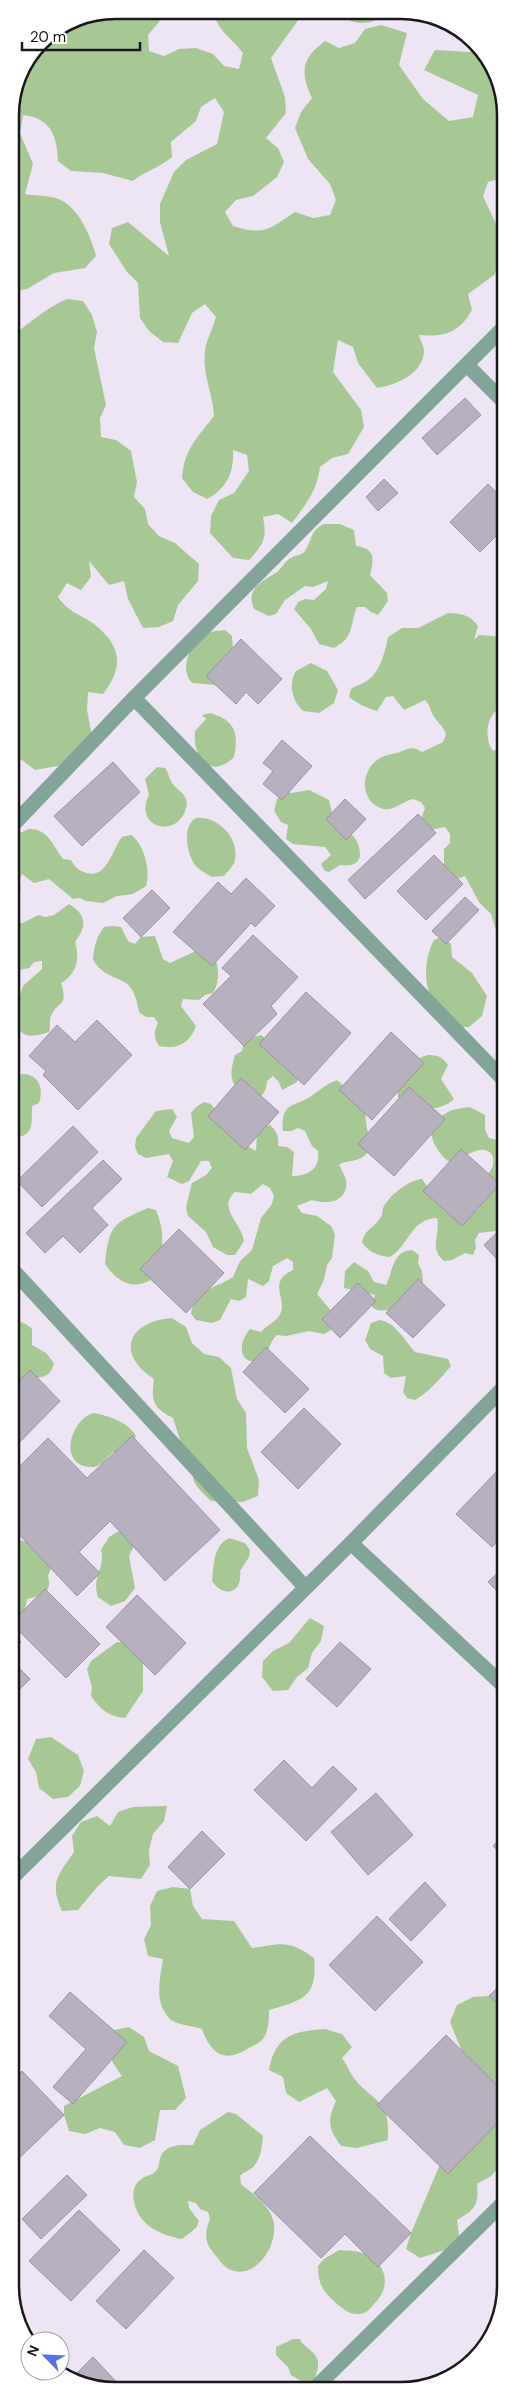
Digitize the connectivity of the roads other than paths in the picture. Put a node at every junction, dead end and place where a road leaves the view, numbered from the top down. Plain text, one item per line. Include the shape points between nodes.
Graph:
1 (497, 335) edge
2 (468, 366) junction
3 (497, 395) edge
4 (134, 698) junction
5 (19, 819) edge
6 (497, 1073) edge
7 (19, 1278) edge
8 (497, 1394) edge
9 (351, 1543) junction
10 (305, 1587) junction
11 (497, 1680) edge
12 (19, 1871) edge
13 (497, 2209) edge
14 (321, 2382) edge

1 - 2 street
2 - 3 street
2 - 4 street
4 - 5 street
4 - 6 street
7 - 10 street
8 - 9 street
9 - 10 street
9 - 11 street
10 - 12 street
13 - 14 street

